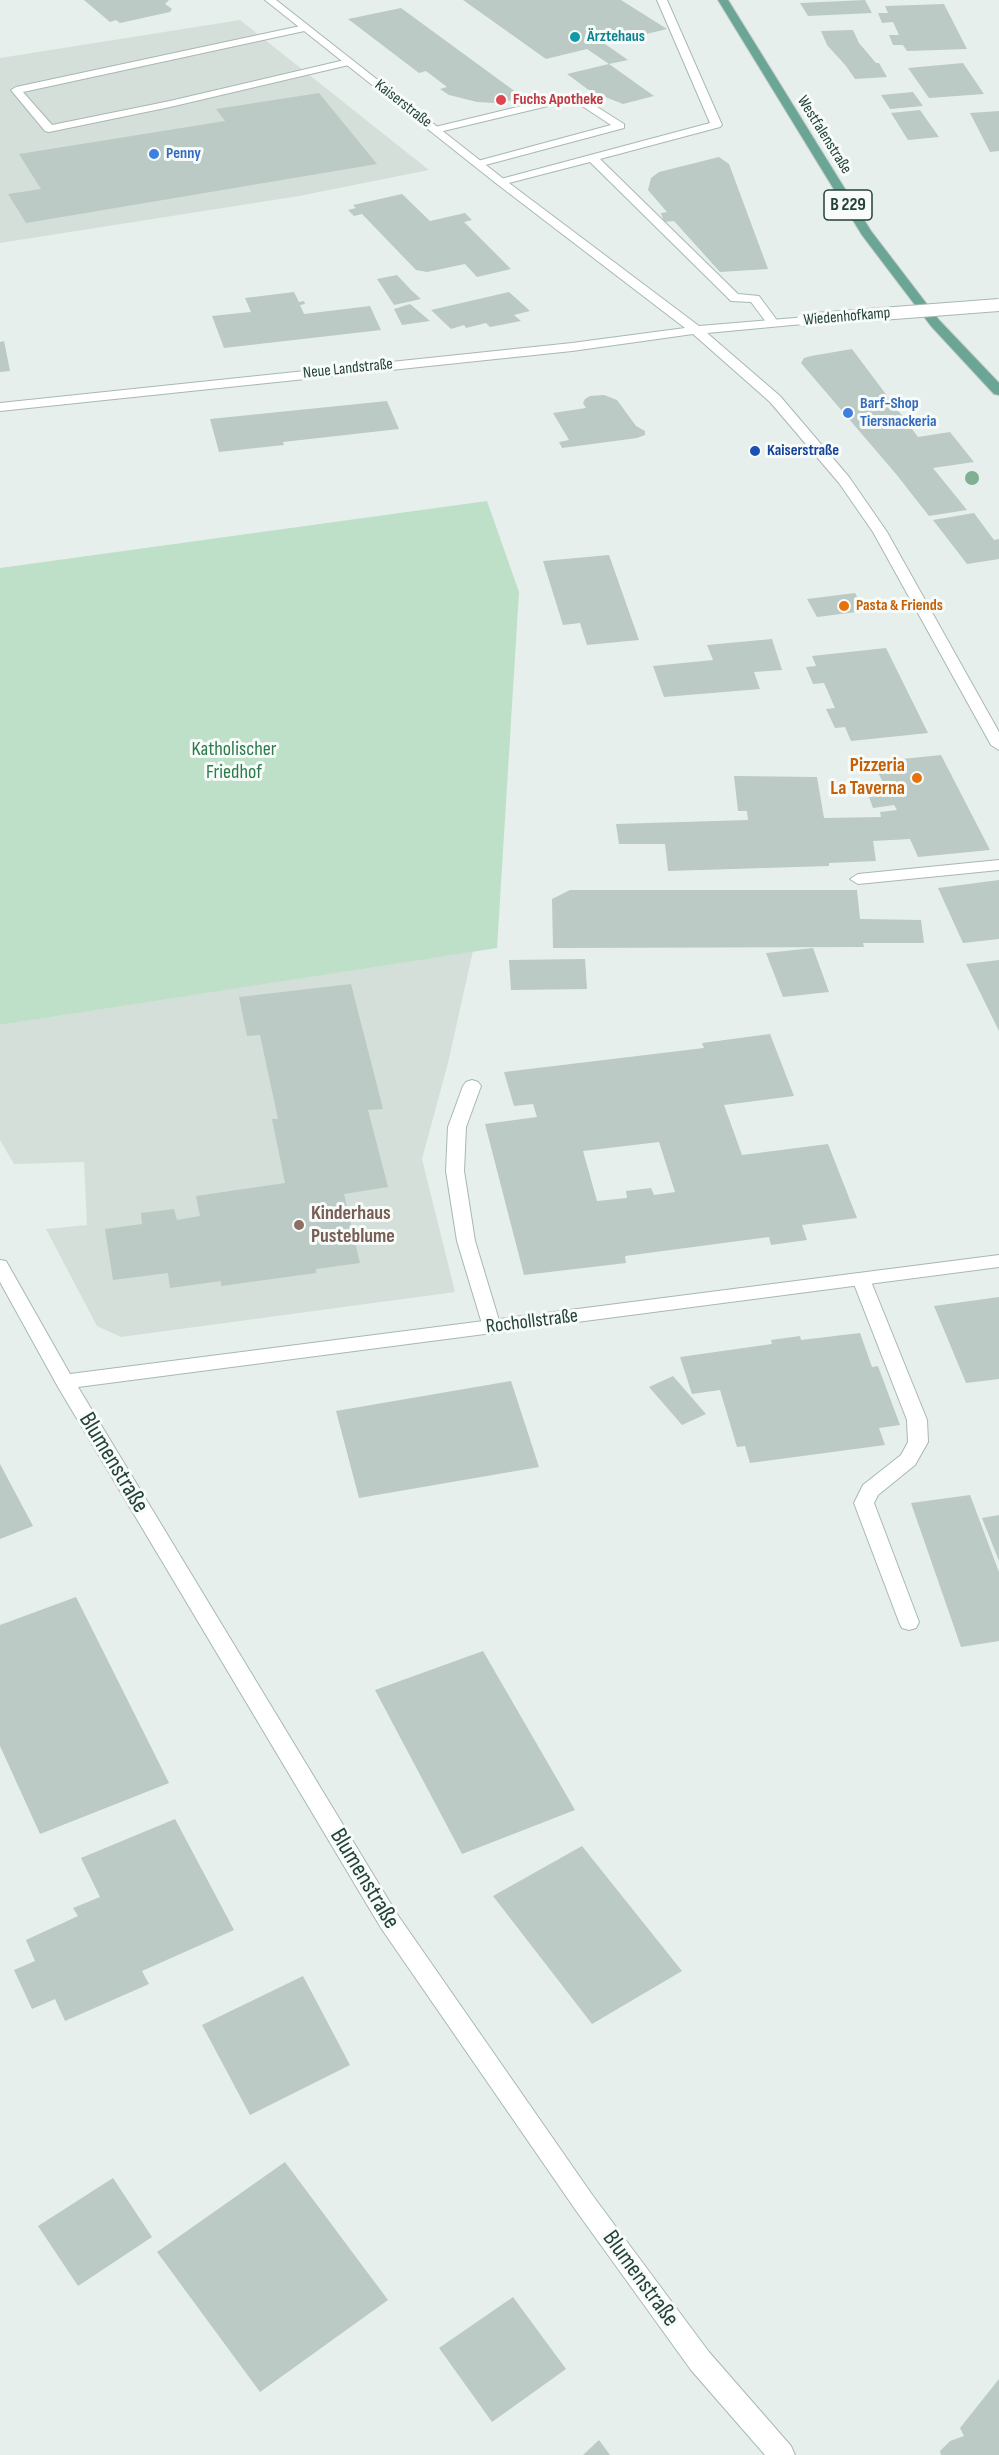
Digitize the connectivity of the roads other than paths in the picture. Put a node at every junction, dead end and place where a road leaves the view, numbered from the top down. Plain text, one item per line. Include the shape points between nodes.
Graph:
1 (270, 0) edge
2 (662, 0) edge
3 (723, 0) edge
4 (305, 28) junction
5 (349, 62) junction
6 (435, 130) junction
7 (592, 158) junction
8 (478, 164) junction
9 (501, 182) junction
10 (999, 305) edge
11 (773, 323) junction
12 (696, 330) junction
13 (999, 391) edge
14 (0, 407) edge
15 (999, 745) edge
16 (999, 865) edge
17 (858, 879) dead end
18 (472, 1086) dead end
19 (999, 1261) edge
20 (0, 1266) edge
21 (861, 1279) junction
22 (492, 1327) junction
23 (65, 1382) junction
24 (909, 1622) dead end
25 (782, 2455) edge

1 - 4 street, Kaiserstraße
2 - 7 street via 716,124
3 - 13 main road, Westfalenstraße / B 229 via 866,232 935,322
4 - 5 street, Kaiserstraße
4 - 5 street via 16,90 49,129
5 - 6 street, Kaiserstraße
6 - 8 street, Kaiserstraße
6 - 8 street via 575,96 620,126
7 - 9 street
7 - 11 street via 735,298 755,300
8 - 9 street, Kaiserstraße
9 - 12 street, Kaiserstraße
10 - 11 street, Wiedenhofkamp, bridge
11 - 12 street, Wiedenhofkamp
12 - 14 street, Neue Landstraße via 572,347
12 - 15 street, Kaiserstraße via 775,399 844,480 880,532
16 - 17 street
18 - 22 street via 457,1127 455,1171 466,1241
19 - 21 street, Rochollstraße
20 - 23 street, Blumenstraße
21 - 22 street, Rochollstraße
21 - 24 street via 917,1420 918,1442 908,1460 870,1490 864,1503
22 - 23 street, Rochollstraße
23 - 25 street, Blumenstraße via 388,1921 585,2204 687,2342

